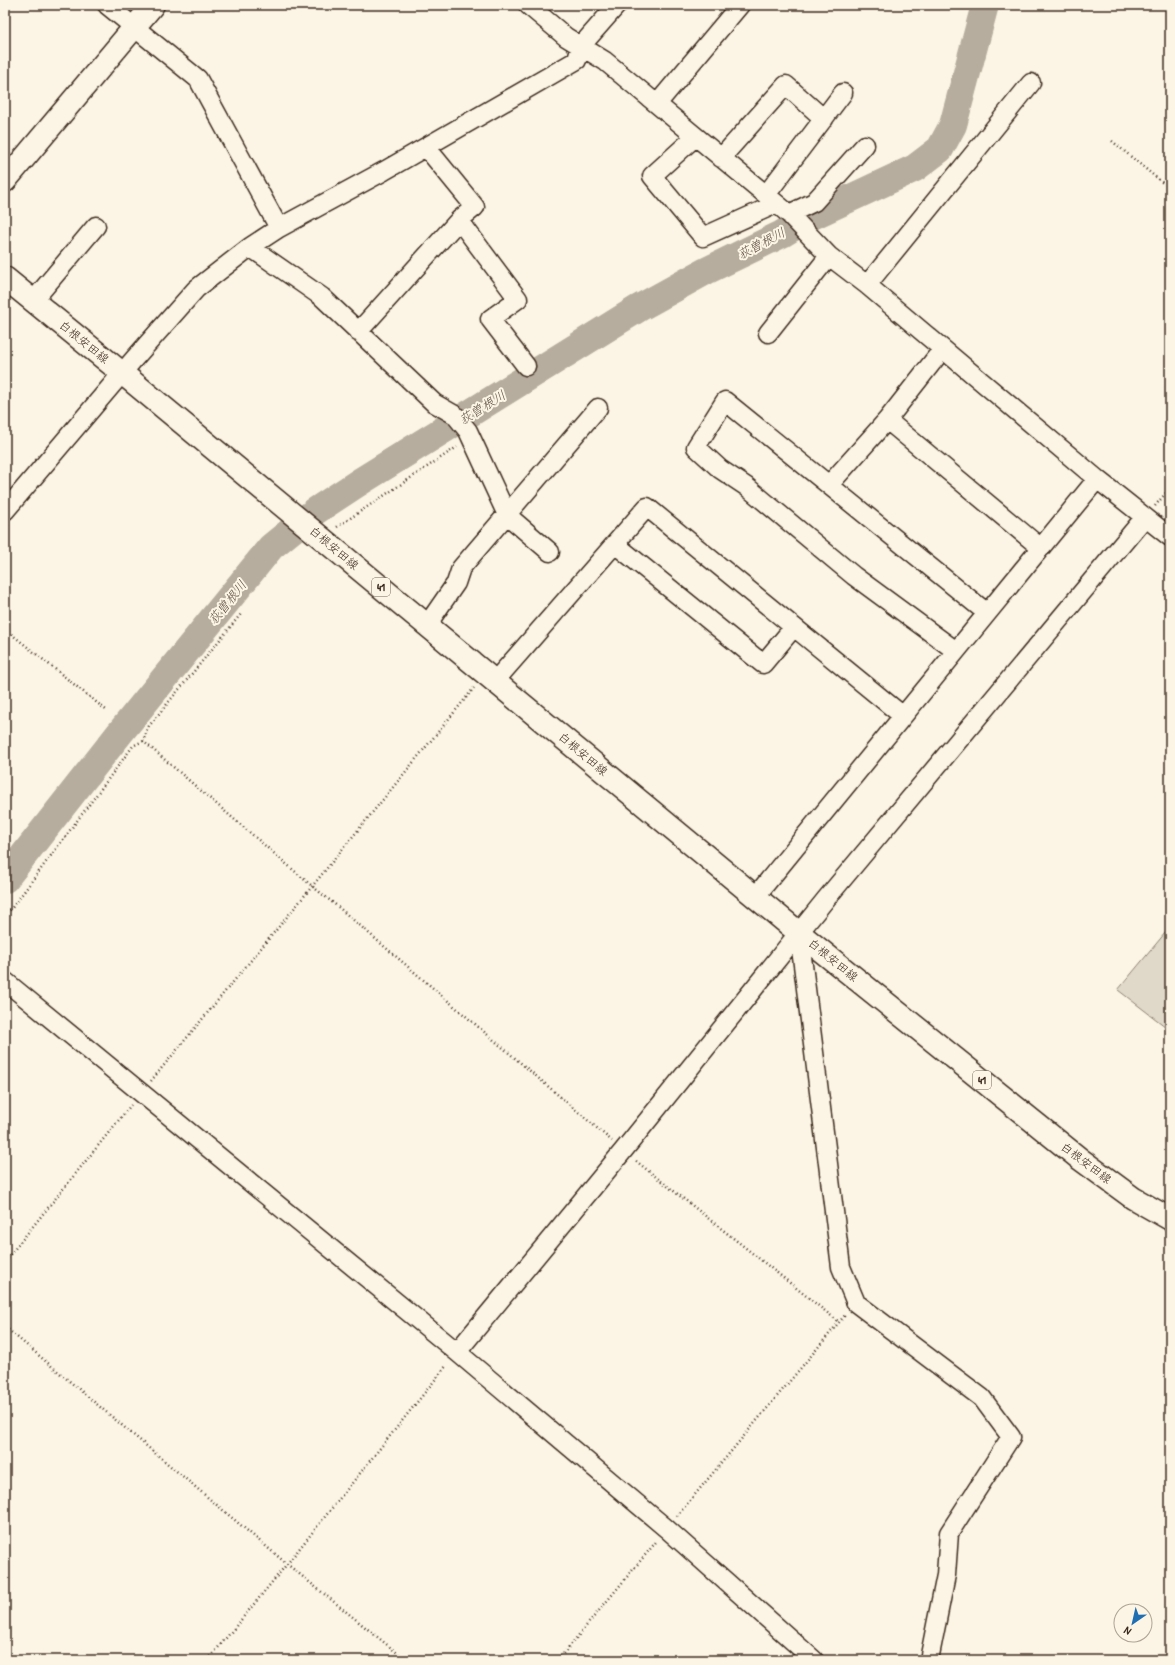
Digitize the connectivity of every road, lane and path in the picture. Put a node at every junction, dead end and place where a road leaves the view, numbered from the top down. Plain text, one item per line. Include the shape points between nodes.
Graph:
1 (106, 5) edge
2 (153, 5) edge
3 (528, 5) edge
4 (617, 5) edge
5 (740, 5) edge
6 (134, 28) junction
7 (581, 46) junction
8 (1031, 83) dead end
9 (843, 93) dead end
10 (657, 104) junction
11 (824, 119) junction
12 (695, 137) junction
13 (1112, 141) dead end
14 (865, 145) dead end
15 (426, 147) junction
16 (721, 158) junction
17 (5, 181) edge
18 (1170, 189) edge
19 (777, 205) junction
20 (459, 220) junction
21 (96, 226) dead end
22 (279, 228) junction
23 (250, 248) junction
24 (829, 256) junction
25 (5, 278) edge
26 (867, 286) junction
27 (33, 301) junction
28 (358, 332) junction
29 (768, 334) dead end
30 (942, 350) junction
31 (526, 366) dead end
32 (122, 373) junction
33 (598, 408) dead end
34 (887, 420) junction
35 (470, 434) junction
36 (1097, 479) junction
37 (829, 485) junction
38 (1170, 488) edge
39 (5, 511) edge
40 (507, 515) junction
41 (1145, 517) junction
42 (1170, 537) edge
43 (321, 538) junction
44 (615, 544) junction
45 (1041, 548) junction
46 (550, 552) dead end
47 (987, 613) junction
48 (241, 614) dead end
49 (427, 625) junction
50 (794, 627) junction
51 (5, 629) edge
52 (956, 651) junction
53 (491, 678) junction
54 (106, 710) dead end
55 (903, 716) junction
56 (143, 741) junction
57 (312, 886) junction
58 (755, 897) junction
59 (5, 917) edge
60 (799, 933) junction
61 (5, 981) edge
62 (141, 1092) junction
63 (623, 1151) junction
64 (1170, 1219) edge
65 (5, 1260) edge
66 (5, 1328) edge
67 (457, 1352) junction
68 (667, 1529) junction
69 (287, 1564) junction
70 (208, 1660) edge
71 (406, 1660) edge
72 (558, 1660) edge
73 (814, 1660) edge
74 (929, 1660) edge

1 - 6 street
2 - 6 main road
3 - 7 street via 566,37
4 - 7 street
5 - 10 street
6 - 17 main road
6 - 22 street via 198,79
7 - 10 street via 605,61
7 - 15 street via 577,60
8 - 26 street
9 - 11 street
10 - 12 street
11 - 16 street via 786,85
11 - 19 street
12 - 16 street
12 - 19 street via 652,176 703,237
13 - 18 path
14 - 19 street via 814,202
15 - 20 street via 475,207
15 - 22 street
16 - 19 street
19 - 24 street
20 - 28 street
20 - 31 street via 518,299 490,319
21 - 27 street
22 - 23 street
23 - 28 street via 322,297
23 - 32 street via 196,290
24 - 26 street
24 - 29 street
25 - 27 main road, 白根安田線 / 41
26 - 30 street
27 - 32 main road, 白根安田線 / 41
28 - 35 street via 434,403 455,415
30 - 34 street
30 - 36 street
32 - 39 street
32 - 43 main road, 白根安田線 / 41
33 - 40 street
34 - 37 street
34 - 45 street
35 - 40 street
35 - 43 path
36 - 41 street
36 - 45 street
37 - 47 street
37 - 52 street via 725,401 696,447 854,576
38 - 41 path
40 - 46 street
40 - 49 street via 461,568 456,583
41 - 42 street
41 - 60 street
43 - 49 main road, 白根安田線 / 41
44 - 50 street via 647,507
44 - 50 street via 763,664
44 - 53 street
45 - 47 street
47 - 52 street
48 - 56 path via 148,726
49 - 53 main road, 白根安田線 / 41
50 - 55 street
51 - 54 path
52 - 55 street
53 - 57 path
53 - 58 main road, 白根安田線 / 41
55 - 58 street
56 - 57 path
56 - 59 path via 134,746
57 - 62 path
57 - 63 path
58 - 60 main road, 白根安田線 / 41
60 - 63 street
60 - 64 main road, 白根安田線 / 41 via 1080,1159 1133,1198
60 - 74 street via 841,1267 856,1303 982,1398 1011,1437 949,1533 946,1575
61 - 62 street
62 - 65 path
62 - 67 street
63 - 67 street
63 - 68 path via 839,1322
66 - 69 path
67 - 68 street
67 - 69 path
68 - 72 path
68 - 73 street
69 - 70 path
69 - 71 path

